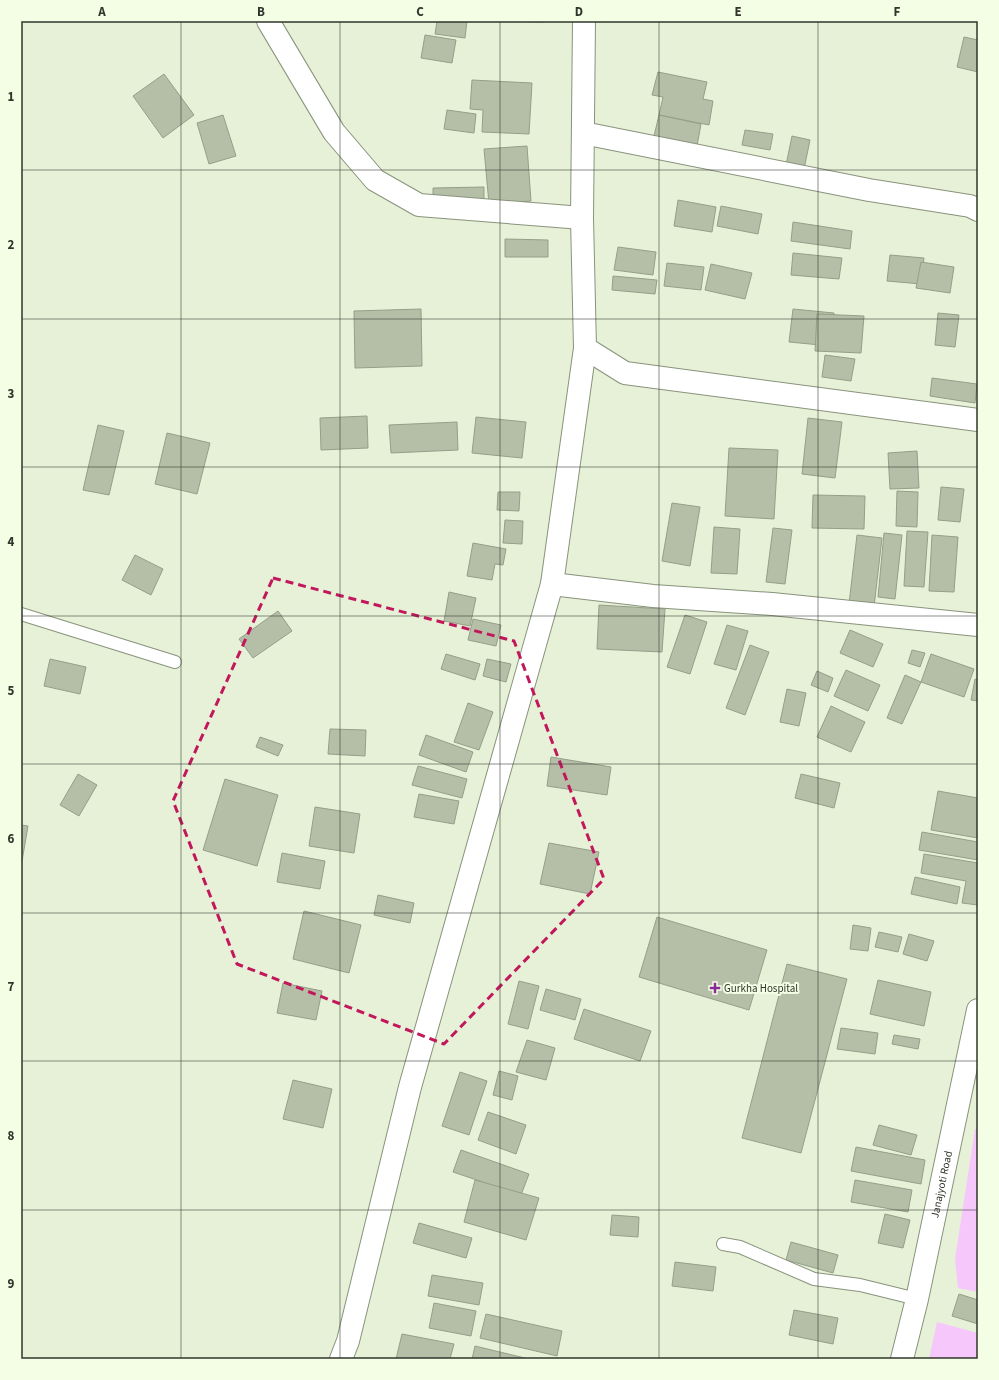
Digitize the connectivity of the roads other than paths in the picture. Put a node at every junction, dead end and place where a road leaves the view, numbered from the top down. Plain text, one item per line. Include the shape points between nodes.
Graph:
1 (268, 21) edge
2 (584, 21) edge
3 (583, 133) junction
4 (978, 210) edge
5 (582, 218) junction
6 (585, 348) junction
7 (978, 420) edge
8 (552, 584) junction
9 (21, 614) edge
10 (978, 625) edge
11 (175, 662) dead end
12 (978, 1010) edge
13 (723, 1244) dead end
14 (917, 1299) junction
15 (341, 1359) edge
16 (902, 1359) edge

1 - 5 street via 334,132 375,180 418,205
2 - 3 street
3 - 4 street via 869,190 970,206
3 - 5 street
5 - 6 street
6 - 7 street via 624,373
6 - 8 street
8 - 10 street via 653,596 772,604
8 - 15 street via 410,1087 348,1342
9 - 11 lane
12 - 14 street, Janajyoti Road
13 - 14 lane via 740,1248 814,1279 860,1285
14 - 16 street, Janajyoti Road

